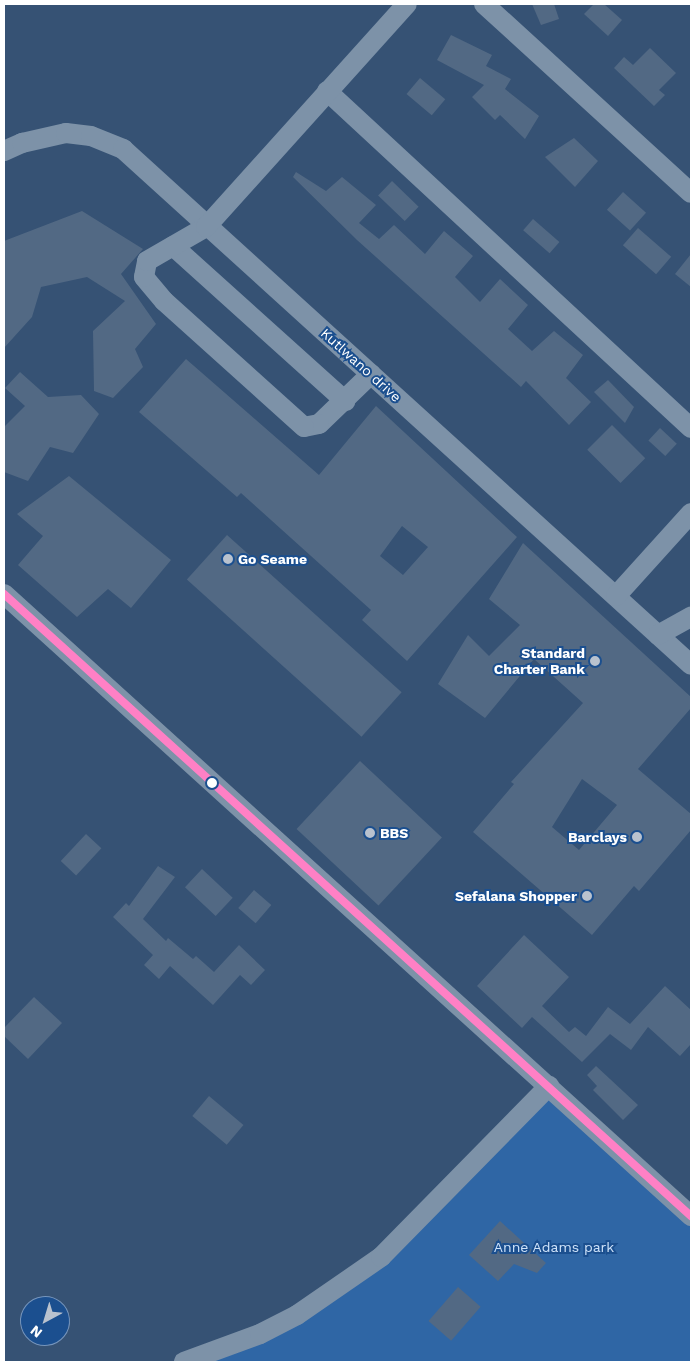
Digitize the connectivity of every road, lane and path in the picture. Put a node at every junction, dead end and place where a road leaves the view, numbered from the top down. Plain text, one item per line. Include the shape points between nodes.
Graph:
1 (407, 4) edge
2 (484, 4) edge
3 (327, 91) junction
4 (4, 151) edge
5 (691, 193) edge
6 (206, 227) junction
7 (173, 246) junction
8 (371, 374) junction
9 (345, 401) junction
10 (691, 428) edge
11 (691, 513) edge
12 (4, 594) edge
13 (616, 596) junction
14 (691, 617) edge
15 (658, 635) junction
16 (691, 665) edge
17 (549, 1086) junction
18 (691, 1216) edge
19 (184, 1362) edge

1 - 3 street
2 - 5 street
3 - 6 street
3 - 10 street
4 - 6 street, Kutlwano drive via 22,143 66,133 104,139 122,149
6 - 7 street
6 - 8 street, Kutlwano drive
7 - 9 street
7 - 9 street via 147,261 144,277 164,301 304,427 319,424
8 - 9 street
8 - 13 street, Kutlwano drive
11 - 13 street
12 - 17 street
13 - 15 street, Kutlwano drive
14 - 15 street
15 - 16 street, Kutlwano drive
17 - 18 street
17 - 19 street via 381,1257 297,1315 260,1334

